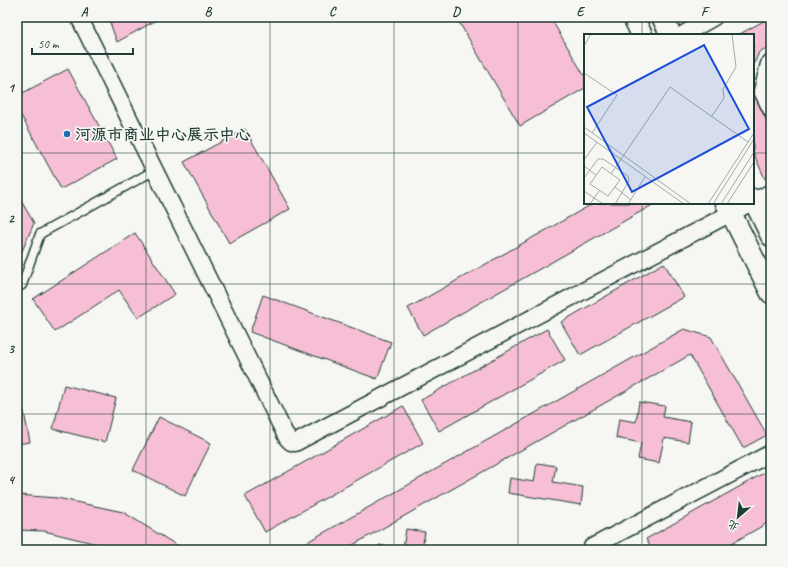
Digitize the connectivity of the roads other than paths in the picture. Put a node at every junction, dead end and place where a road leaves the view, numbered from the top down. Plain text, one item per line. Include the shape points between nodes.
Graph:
1 (79, 17) edge
2 (633, 17) edge
3 (662, 17) edge
4 (714, 17) edge
5 (642, 34) edge
6 (670, 34) edge
7 (684, 34) edge
8 (771, 63) edge
9 (771, 109) edge
10 (155, 170) junction
11 (771, 192) edge
12 (754, 200) edge
13 (742, 204) edge
14 (754, 204) edge
15 (729, 208) edge
16 (771, 236) edge
17 (17, 288) edge
18 (771, 293) edge
19 (771, 453) edge
20 (593, 550) edge

1 - 10 street
2 - 5 street
3 - 6 street
4 - 7 street
8 - 9 street via 762,91
10 - 15 street via 287,438 295,443
10 - 17 lane via 40,234 22,285
11 - 12 street
13 - 15 street
14 - 16 street
15 - 18 street
19 - 20 street via 592,547

